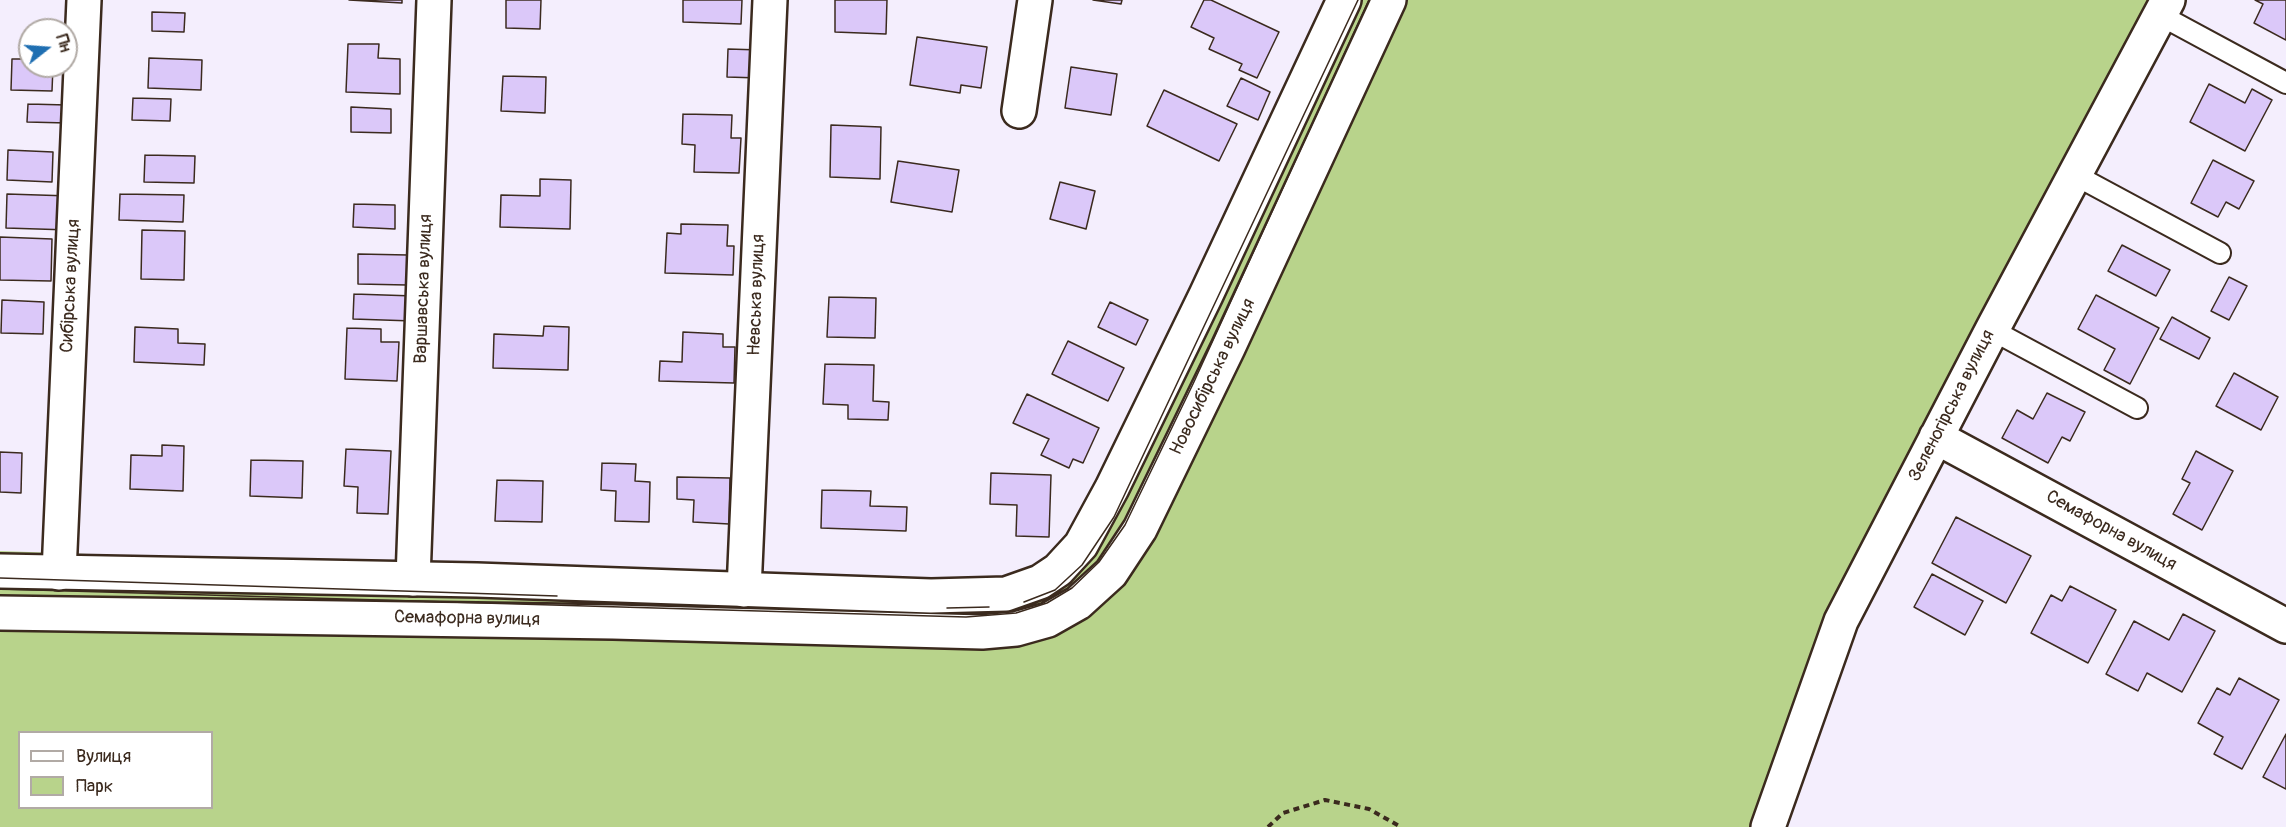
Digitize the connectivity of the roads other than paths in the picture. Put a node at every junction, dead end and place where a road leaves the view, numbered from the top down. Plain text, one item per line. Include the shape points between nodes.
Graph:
1 (84, 0) edge
2 (434, 0) edge
3 (770, 0) edge
4 (1035, 0) edge
5 (1344, 0) edge
6 (1389, 0) edge
7 (2164, 8) edge
8 (2286, 83) edge
9 (1019, 111) dead end
10 (2075, 175) junction
11 (2220, 253) dead end
12 (1992, 330) junction
13 (2137, 408) dead end
14 (1936, 436) junction
15 (0, 571) edge
16 (59, 573) junction
17 (413, 579) junction
18 (744, 590) junction
19 (0, 613) edge
20 (2286, 626) edge
21 (934, 631) joint
22 (1768, 827) edge

1 - 16 main road, Сибірська вулиця
2 - 17 main road, Варшавська вулиця
3 - 18 main road, Невська вулиця
4 - 9 main road
5 - 18 main road via 1148,416 1081,545 1058,570 1021,590 990,596
6 - 21 main road, Новосибірська вулиця via 1208,389 1140,529 1111,573 1078,603 1048,620 1005,630
7 - 8 lane
7 - 10 main road, Зеленогірська вулиця
10 - 11 lane
10 - 12 main road, Зеленогірська вулиця
12 - 13 lane
12 - 14 main road, Зеленогірська вулиця
14 - 20 main road, Семафорна вулиця
14 - 22 main road, Зеленогірська вулиця via 1841,621
15 - 16 main road
16 - 17 main road
17 - 18 main road
19 - 21 main road, Семафорна вулиця via 590,621

